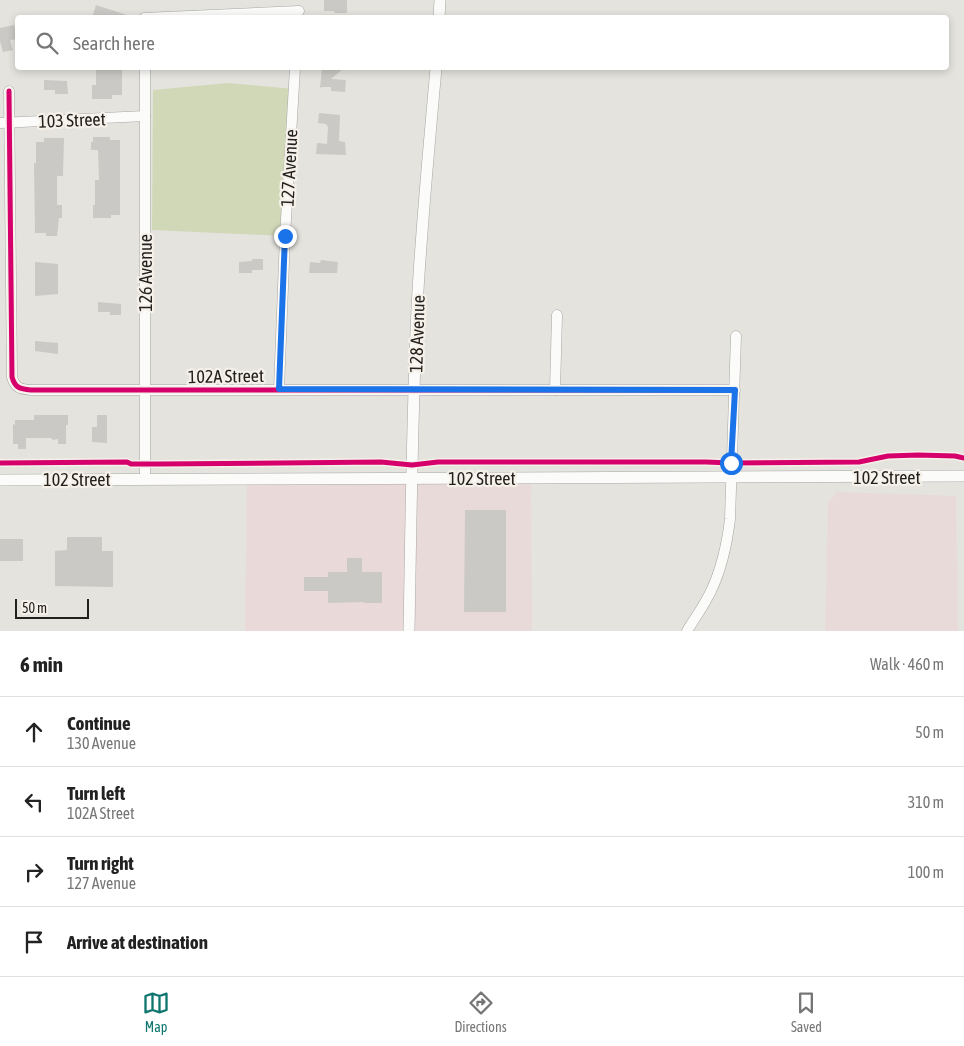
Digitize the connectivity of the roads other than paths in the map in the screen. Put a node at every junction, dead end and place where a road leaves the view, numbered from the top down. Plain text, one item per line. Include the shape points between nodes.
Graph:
1 (299, 0) edge
2 (440, 0) edge
3 (299, 14) edge
4 (247, 15) edge
5 (439, 15) edge
6 (144, 70) edge
7 (295, 70) edge
8 (436, 70) edge
9 (9, 91) dead end
10 (145, 116) junction
11 (4, 123) edge
12 (0, 284) edge
13 (12, 284) junction
14 (557, 314) dead end
15 (736, 336) dead end
16 (279, 389) junction
17 (414, 390) junction
18 (555, 390) junction
19 (735, 390) junction
20 (145, 391) junction
21 (964, 476) edge
22 (145, 478) junction
23 (411, 478) junction
24 (731, 478) junction
25 (0, 480) edge
26 (409, 631) edge
27 (688, 631) edge

1 - 3 street
2 - 5 street
3 - 4 street
6 - 10 street, 126 Avenue
7 - 16 street, 127 Avenue
8 - 17 street, 128 Avenue via 422,234
9 - 11 street
10 - 11 street, 103 Street
10 - 20 street, 126 Avenue
11 - 13 street
12 - 13 street
13 - 20 street, 102A Street via 12,377 18,388
14 - 18 street
15 - 19 street
16 - 17 street, 102A Street
16 - 20 street, 102A Street
17 - 18 street, 102A Street
17 - 23 street, 128 Avenue
18 - 19 street, 102A Street
19 - 24 street
20 - 22 street, 126 Avenue
21 - 24 street, 102 Street
22 - 23 street, 102 Street
22 - 25 street, 102 Street
23 - 24 street, 102 Street
23 - 26 street, 128 Avenue
24 - 27 street via 729,527 722,564

